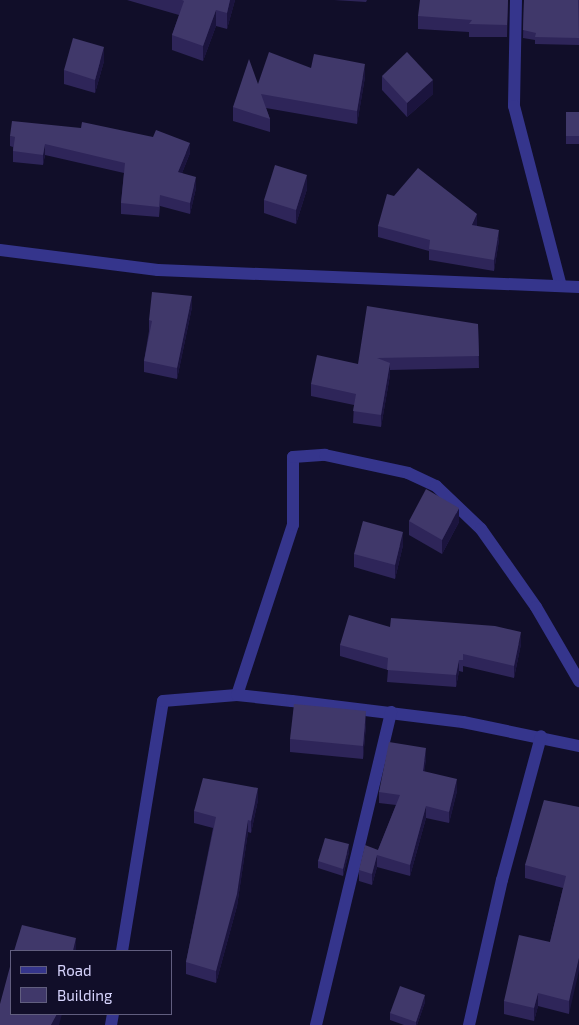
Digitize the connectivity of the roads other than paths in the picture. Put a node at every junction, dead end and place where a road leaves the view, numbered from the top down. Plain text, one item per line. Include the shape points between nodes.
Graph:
1 (516, 0) edge
2 (0, 250) edge
3 (561, 286) junction
4 (579, 287) edge
5 (579, 681) edge
6 (237, 695) junction
7 (391, 712) junction
8 (540, 736) junction
9 (579, 746) edge
10 (122, 950) edge
11 (316, 1025) edge
12 (469, 1025) edge

1 - 3 street via 514,106
2 - 3 street via 158,270
3 - 4 street
5 - 6 street via 536,607 481,529 436,486 408,473 325,455 293,457 293,525
6 - 7 street
6 - 10 street via 163,701
7 - 8 street
7 - 11 street
8 - 9 street
8 - 12 street via 502,880

